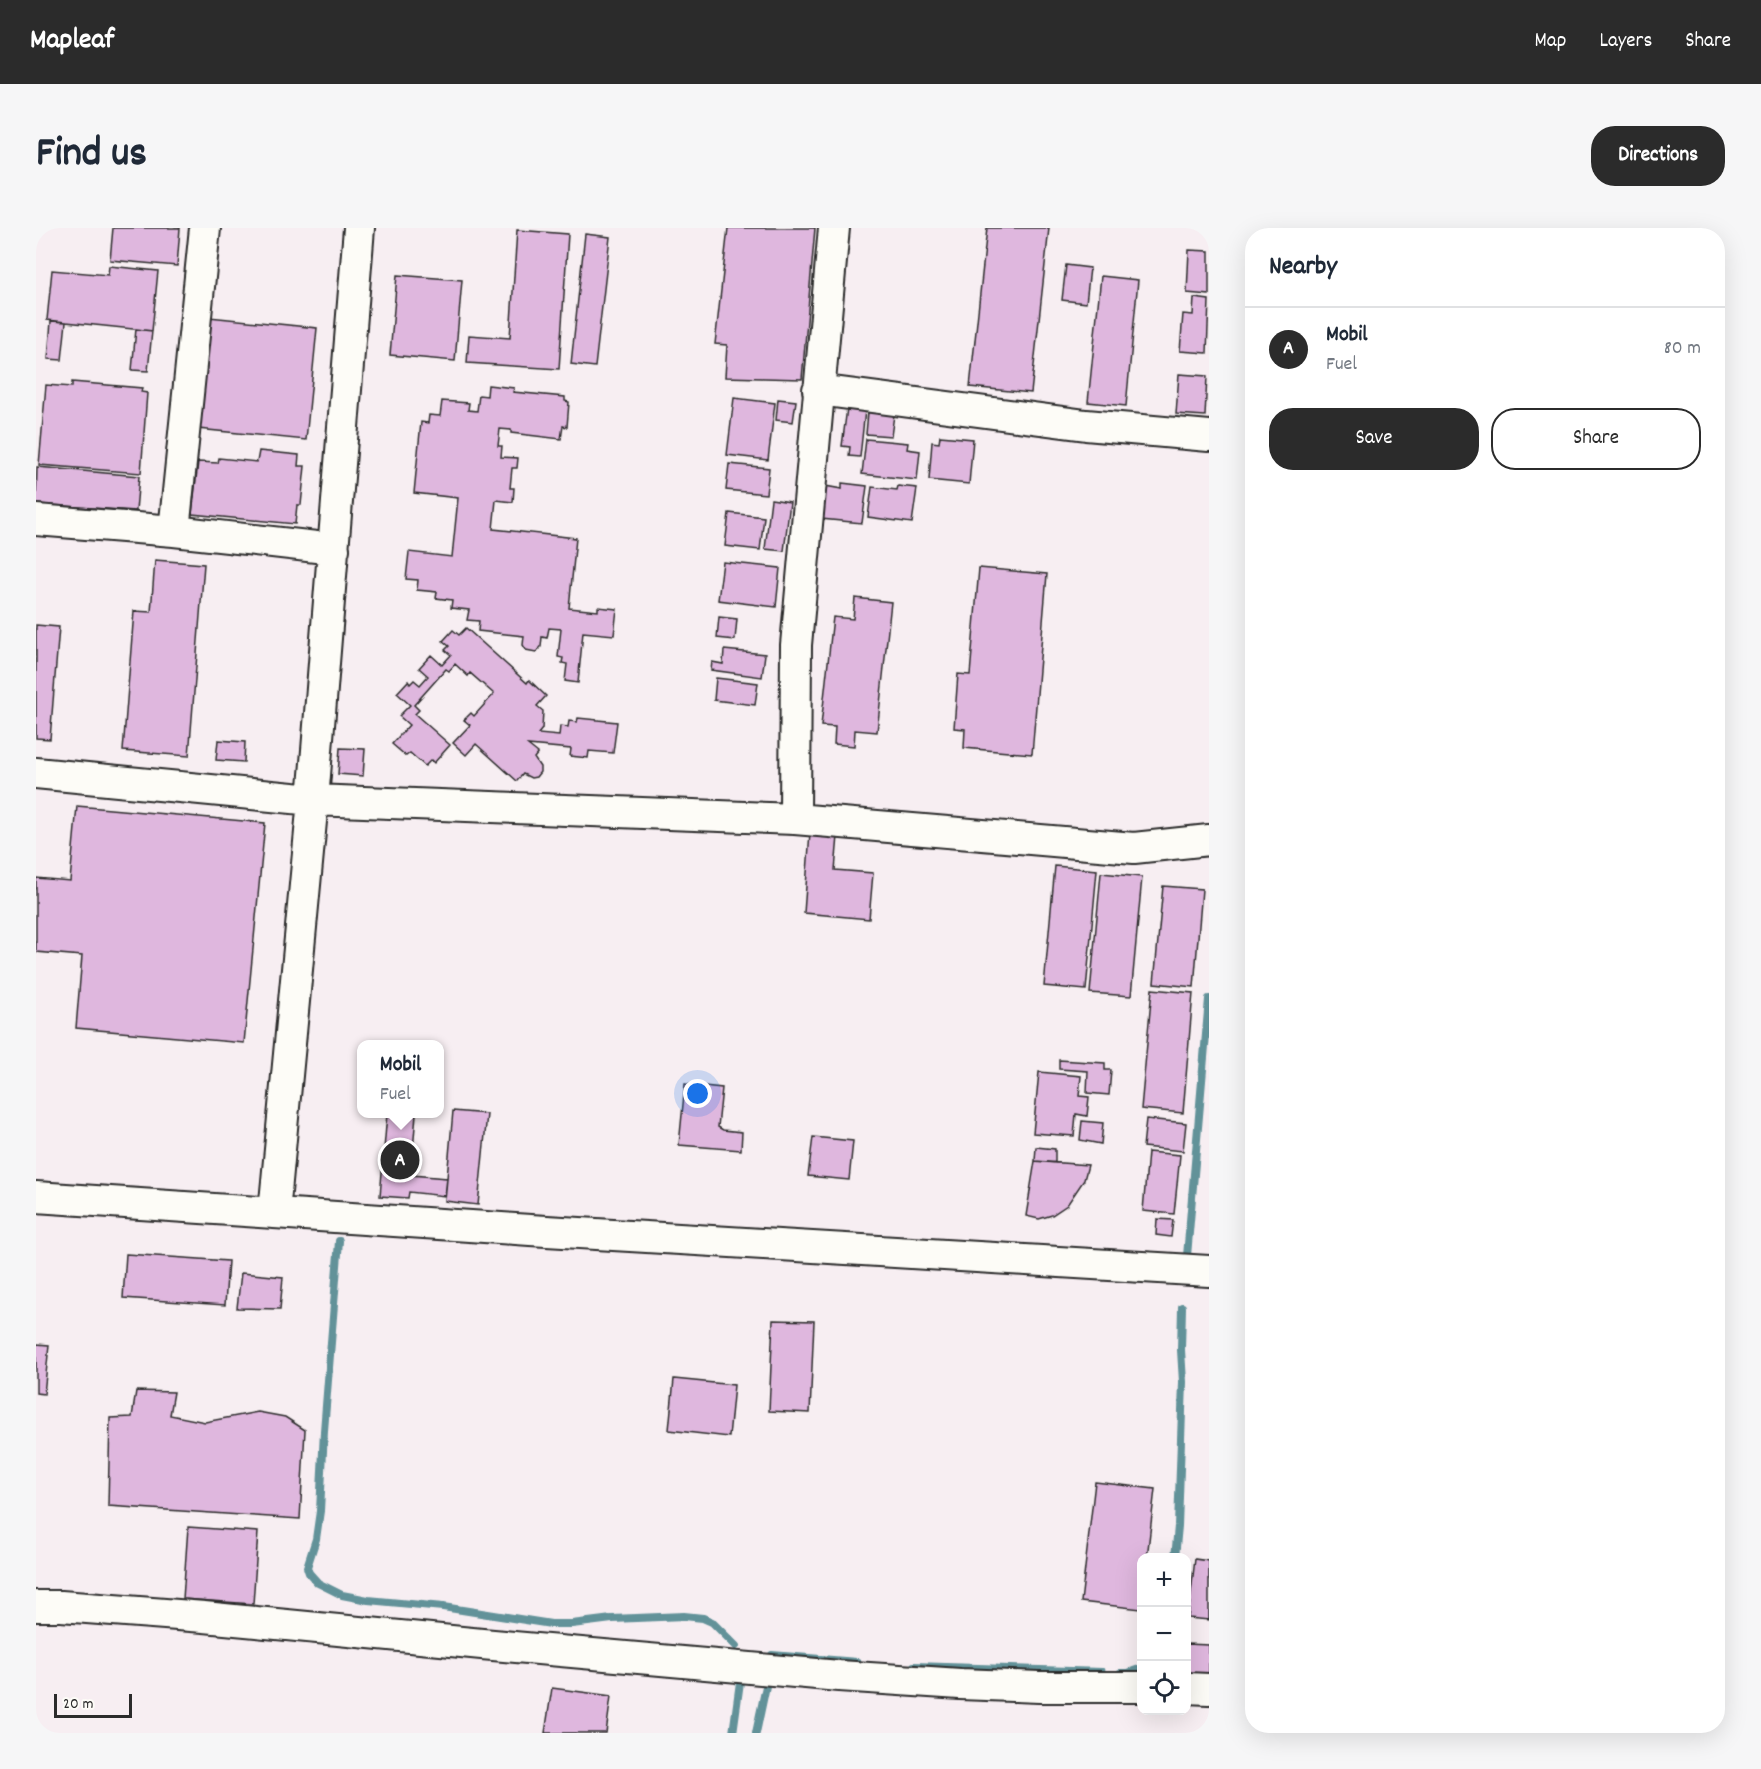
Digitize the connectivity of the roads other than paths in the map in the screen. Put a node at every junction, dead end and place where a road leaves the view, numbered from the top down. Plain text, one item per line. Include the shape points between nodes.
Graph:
1 (205, 228) edge
2 (359, 228) edge
3 (834, 228) edge
4 (818, 390) junction
5 (1209, 436) edge
6 (36, 520) edge
7 (174, 531) junction
8 (334, 549) junction
9 (36, 773) edge
10 (313, 800) junction
11 (795, 819) junction
12 (1209, 840) edge
13 (36, 1197) edge
14 (274, 1213) junction
15 (1209, 1270) edge
16 (36, 1606) edge
17 (1137, 1687) edge
18 (1191, 1688) edge
19 (1209, 1689) edge

1 - 7 street
2 - 8 street
3 - 4 street
4 - 5 street via 1086,425
4 - 11 street via 796,645
6 - 7 street
7 - 8 street
8 - 10 street
9 - 10 street
10 - 11 street
10 - 14 street
11 - 12 street via 1134,848
13 - 14 street
14 - 15 street
16 - 17 street via 204,1617 839,1676 1027,1687
18 - 19 street

